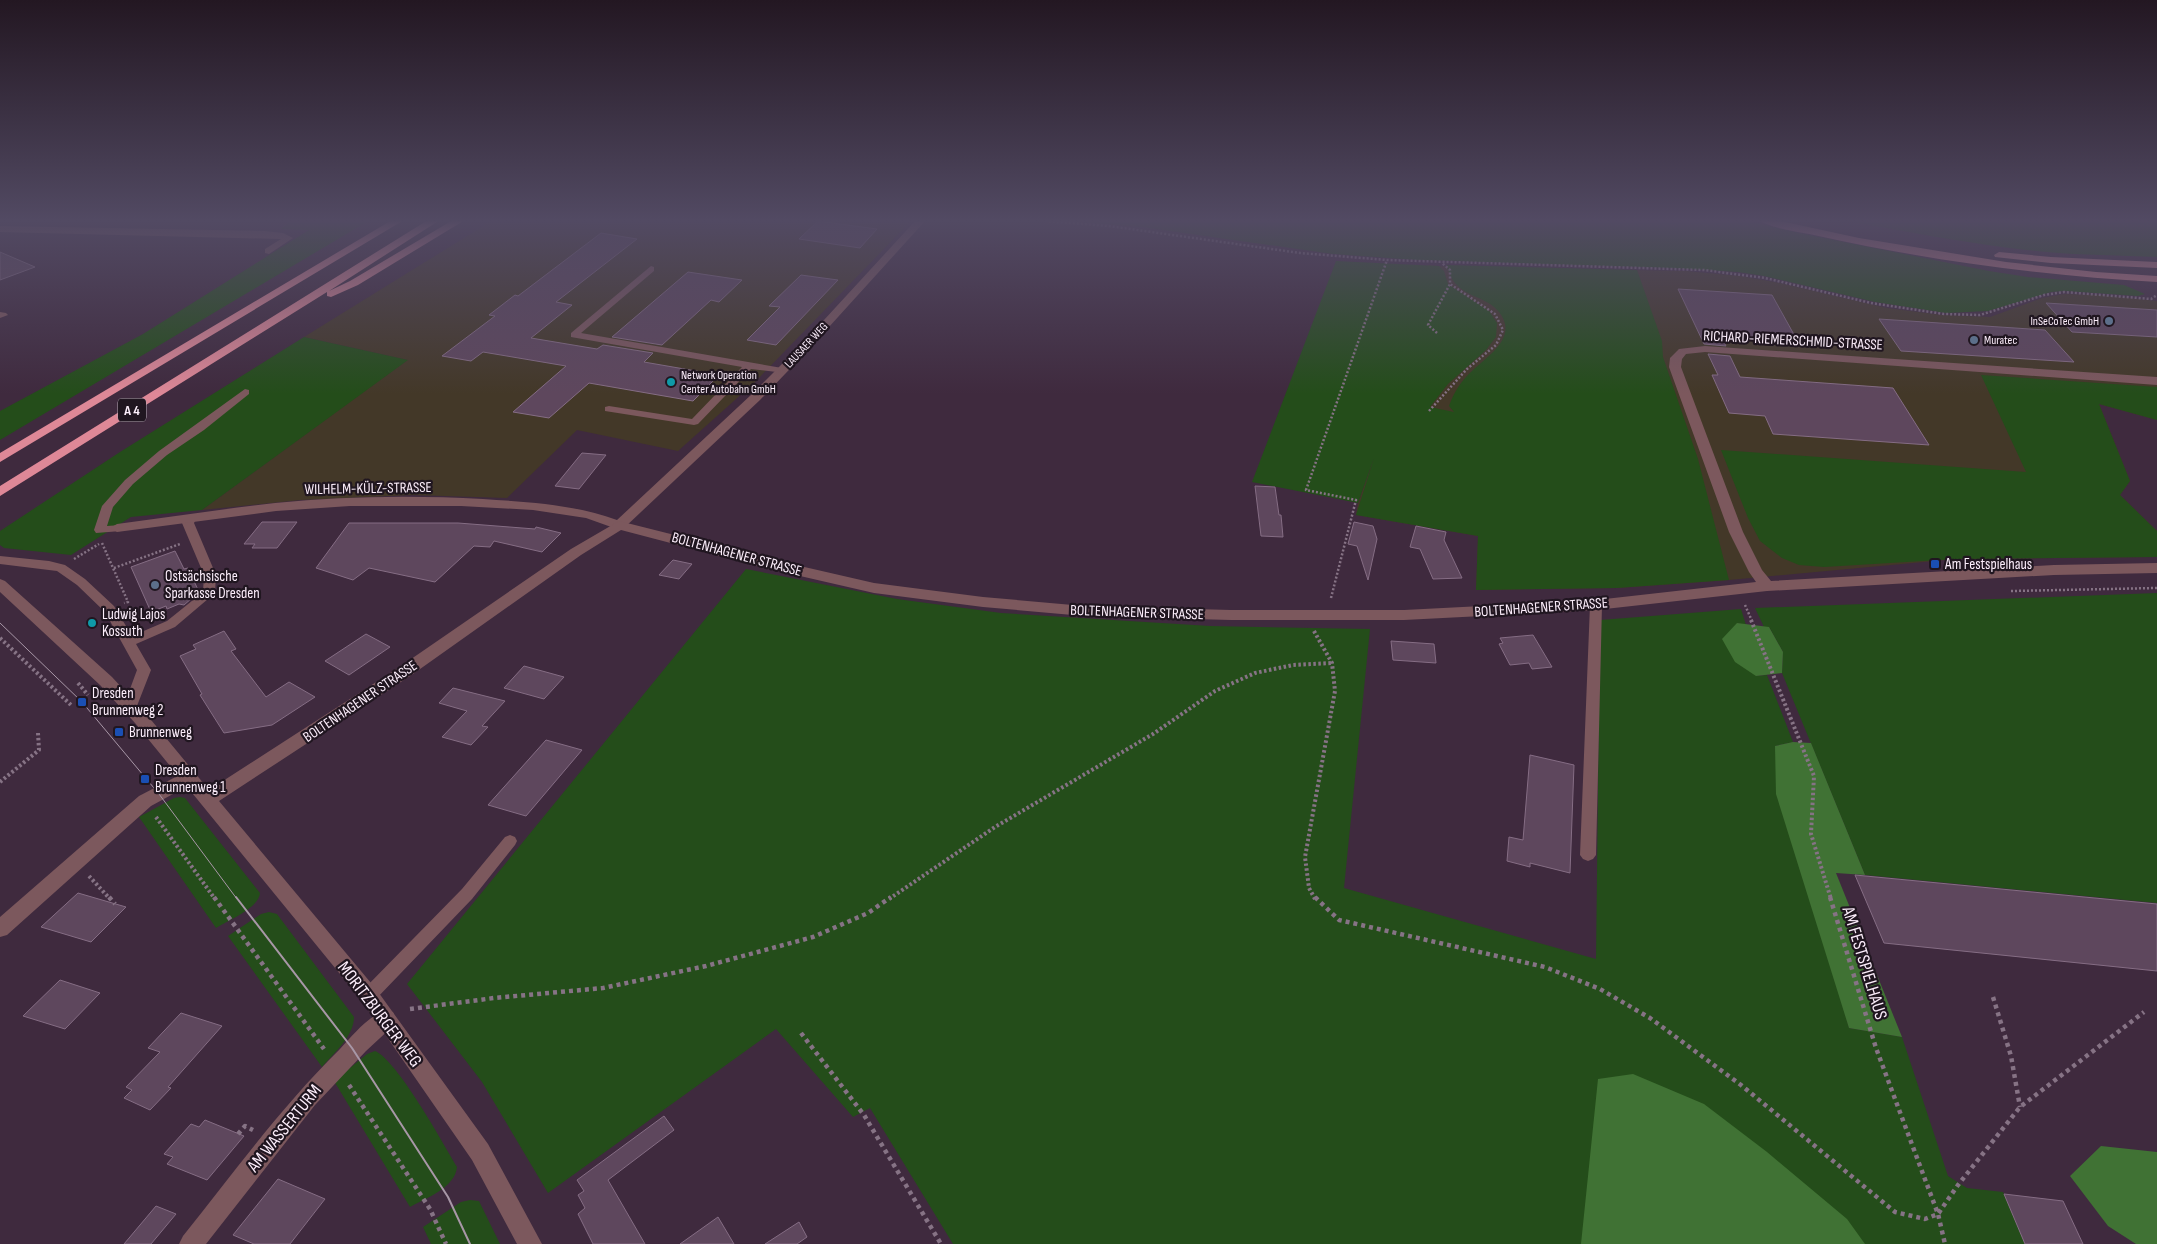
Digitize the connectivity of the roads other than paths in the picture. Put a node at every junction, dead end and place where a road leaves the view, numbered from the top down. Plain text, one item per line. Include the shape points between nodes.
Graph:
1 (302, 278) edge
2 (343, 278) edge
3 (362, 278) edge
4 (640, 278) edge
5 (868, 278) edge
6 (2137, 278) edge
7 (2157, 279) edge
8 (264, 328) junction
9 (748, 365) junction
10 (782, 371) junction
11 (2157, 381) edge
12 (245, 392) dead end
13 (609, 409) dead end
14 (0, 458) edge
15 (0, 492) edge
16 (190, 519) junction
17 (619, 524) junction
18 (117, 528) joint
19 (0, 560) edge
20 (2157, 568) edge
21 (0, 584) edge
22 (1767, 586) junction
23 (1596, 604) junction
24 (128, 643) junction
25 (130, 708) junction
26 (189, 777) junction
27 (207, 800) junction
28 (510, 841) dead end
29 (1588, 855) dead end
30 (0, 928) edge
31 (369, 995) junction
32 (386, 1019) junction
33 (191, 1244) edge
34 (530, 1244) edge

1 - 14 highway, A 4
2 - 8 highway, A 4
3 - 8 highway
4 - 9 lane via 574,335
5 - 10 street, LAUSAER WEG
6 - 7 main road
8 - 15 highway, A 4
9 - 10 lane
9 - 13 lane via 694,422
10 - 17 street, LAUSAER WEG
11 - 22 street, RICHARD-RIEMERSCHMID-STRASSE via 1705,349 1683,352 1676,358 1675,366 1736,532 1756,572
12 - 18 lane via 129,482 108,506 100,530
16 - 17 street, WILHELM-KÜLZ-STRASSE via 285,506 350,502 461,502 588,514
16 - 18 street, WILHELM-KÜLZ-STRASSE
16 - 24 lane via 188,523 210,575 210,593 171,624
17 - 23 street, BOLTENHAGENER STRASSE via 874,588 1084,611 1231,615 1404,614
17 - 27 street, BOLTENHAGENER STRASSE via 407,670
19 - 24 lane via 49,564 60,568 110,609
20 - 22 street, BOLTENHAGENER STRASSE via 2054,570
21 - 25 street, MORITZBURGER WEG via 106,681
22 - 23 street, BOLTENHAGENER STRASSE
23 - 29 lane
24 - 25 lane via 144,670
25 - 26 street, MORITZBURGER WEG
26 - 27 street, MORITZBURGER WEG
26 - 30 street via 145,802
27 - 31 street, MORITZBURGER WEG
28 - 31 lane via 467,894
31 - 32 street, MORITZBURGER WEG
32 - 33 street, AM WASSERTURM via 337,1065
32 - 34 street, MORITZBURGER WEG via 480,1152

